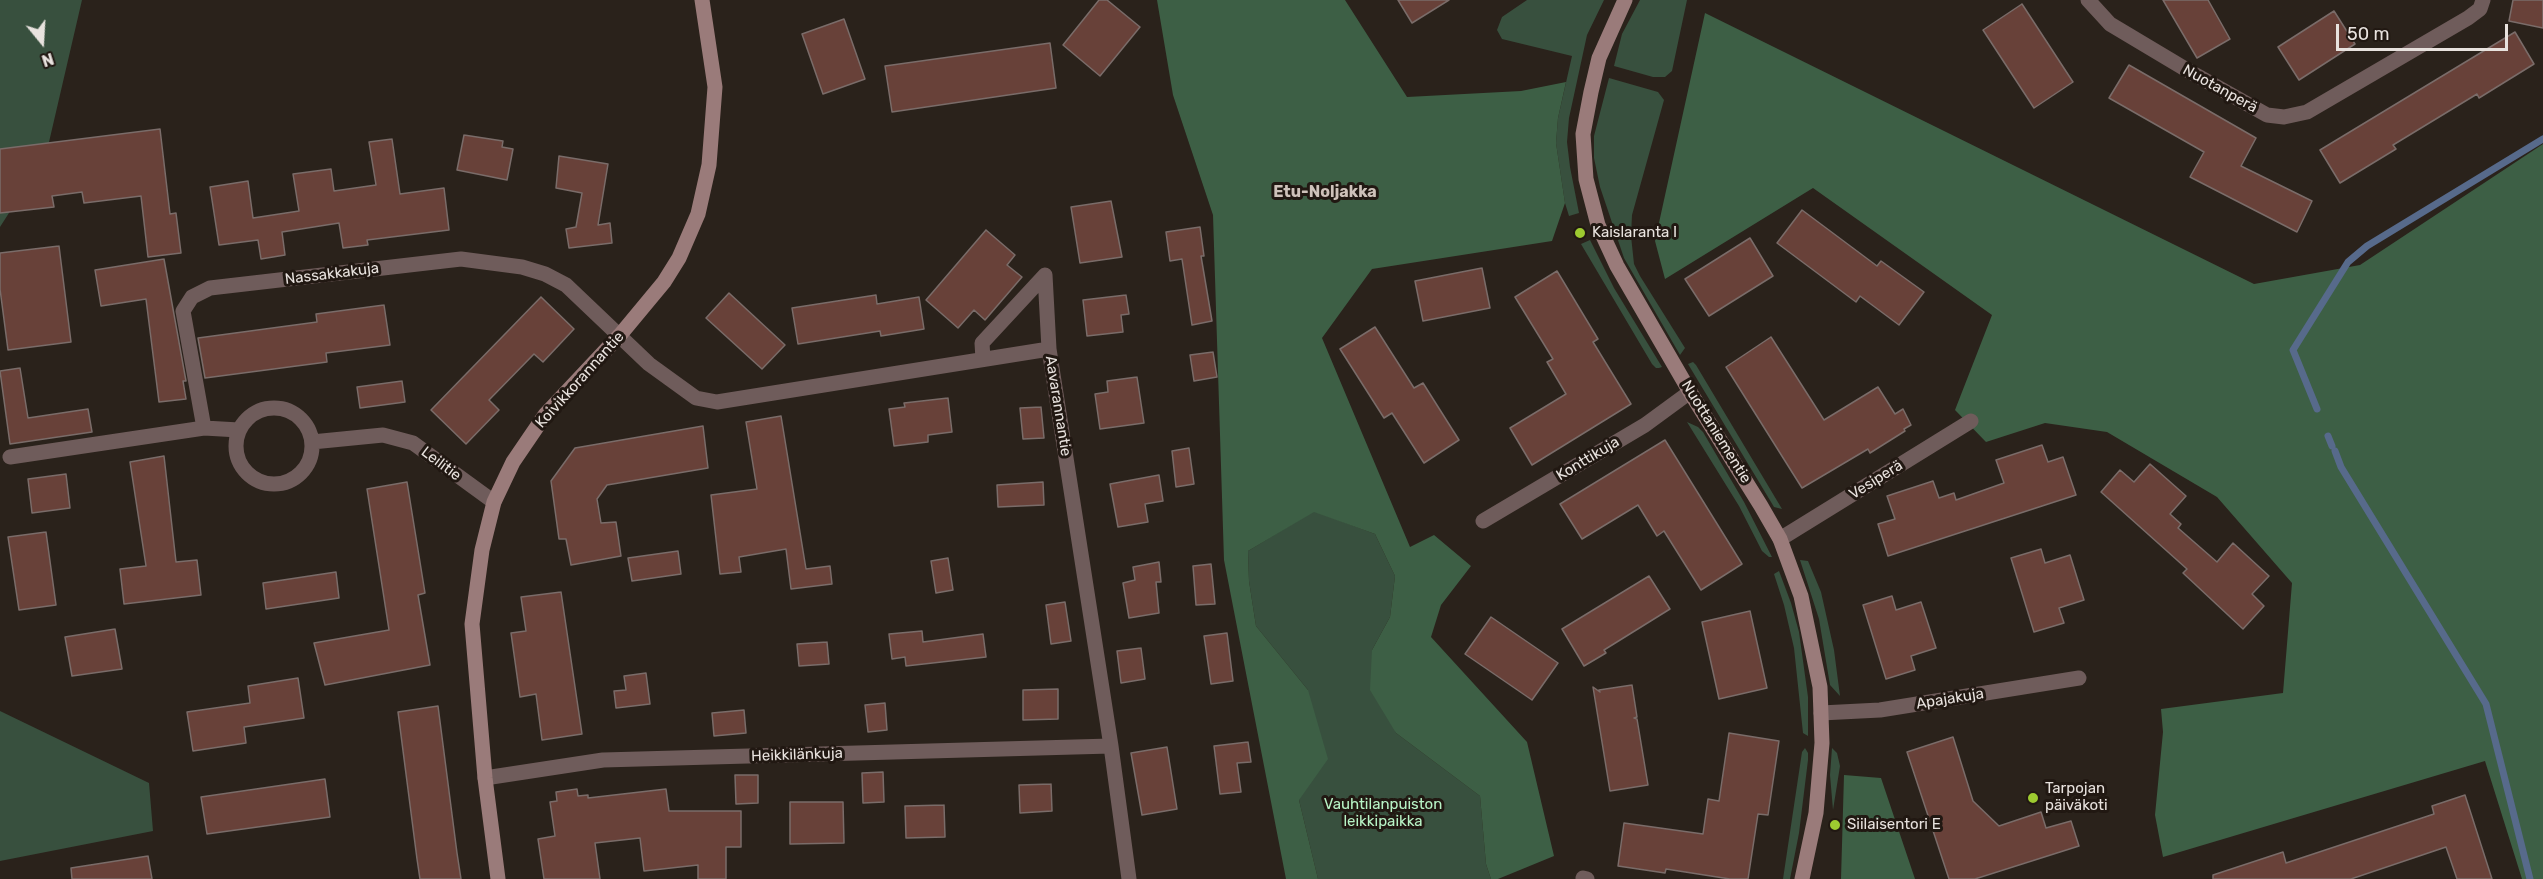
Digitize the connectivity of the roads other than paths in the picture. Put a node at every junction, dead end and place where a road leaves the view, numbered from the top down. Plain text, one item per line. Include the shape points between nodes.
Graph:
1 (702, 0) edge
2 (1625, 0) edge
3 (2088, 0) edge
4 (2483, 0) edge
5 (620, 335) junction
6 (1049, 349) junction
7 (983, 359) junction
8 (1690, 392) junction
9 (1971, 421) dead end
10 (204, 429) junction
11 (239, 430) junction
12 (312, 442) junction
13 (10, 457) dead end
14 (495, 502) junction
15 (1484, 521) dead end
16 (1780, 539) junction
17 (2079, 678) dead end
18 (1821, 713) junction
19 (1111, 746) junction
20 (485, 778) junction
21 (498, 879) edge
22 (1129, 879) edge
23 (1802, 879) edge

1 - 5 street, Koivikkorannantie via 715,87 709,165 698,214 664,282
2 - 8 street, Nuottaniementie via 1599,58 1591,92 1584,134 1586,179 1598,225 1617,266
3 - 4 street, Nuotanperä via 2110,24 2187,70 2267,115 2284,117 2307,112 2428,42 2480,9
5 - 7 street, Aavarannantie via 649,364 696,398 717,402
5 - 10 street, Nassakkakuja via 566,285 545,274 461,259 210,288 192,297 183,311
5 - 14 street, Koivikkorannantie via 545,415 513,462
6 - 7 street, Aavarannantie
6 - 7 street via 1046,275 982,344
6 - 19 street, Aavarannantie
8 - 15 street, Konttikuja via 1627,436
8 - 16 street, Nuottaniementie
9 - 16 street, Vesiperä
10 - 11 street
10 - 13 street
11 - 12 street via 259,411 273,408 299,417
11 - 12 street via 236,444 244,470 268,484 295,478 311,456
12 - 14 street, Leilitie via 383,435 413,443
14 - 20 street, Koivikkorannantie via 482,550 472,624
16 - 18 street, Nuottaniementie via 1808,625
17 - 18 street, Apajakuja via 1880,710
18 - 23 street, Nuottaniementie via 1816,813
19 - 20 street, Heikkilänkuja via 603,760
19 - 22 street, Aavarannantie
20 - 21 street, Koivikkorannantie

